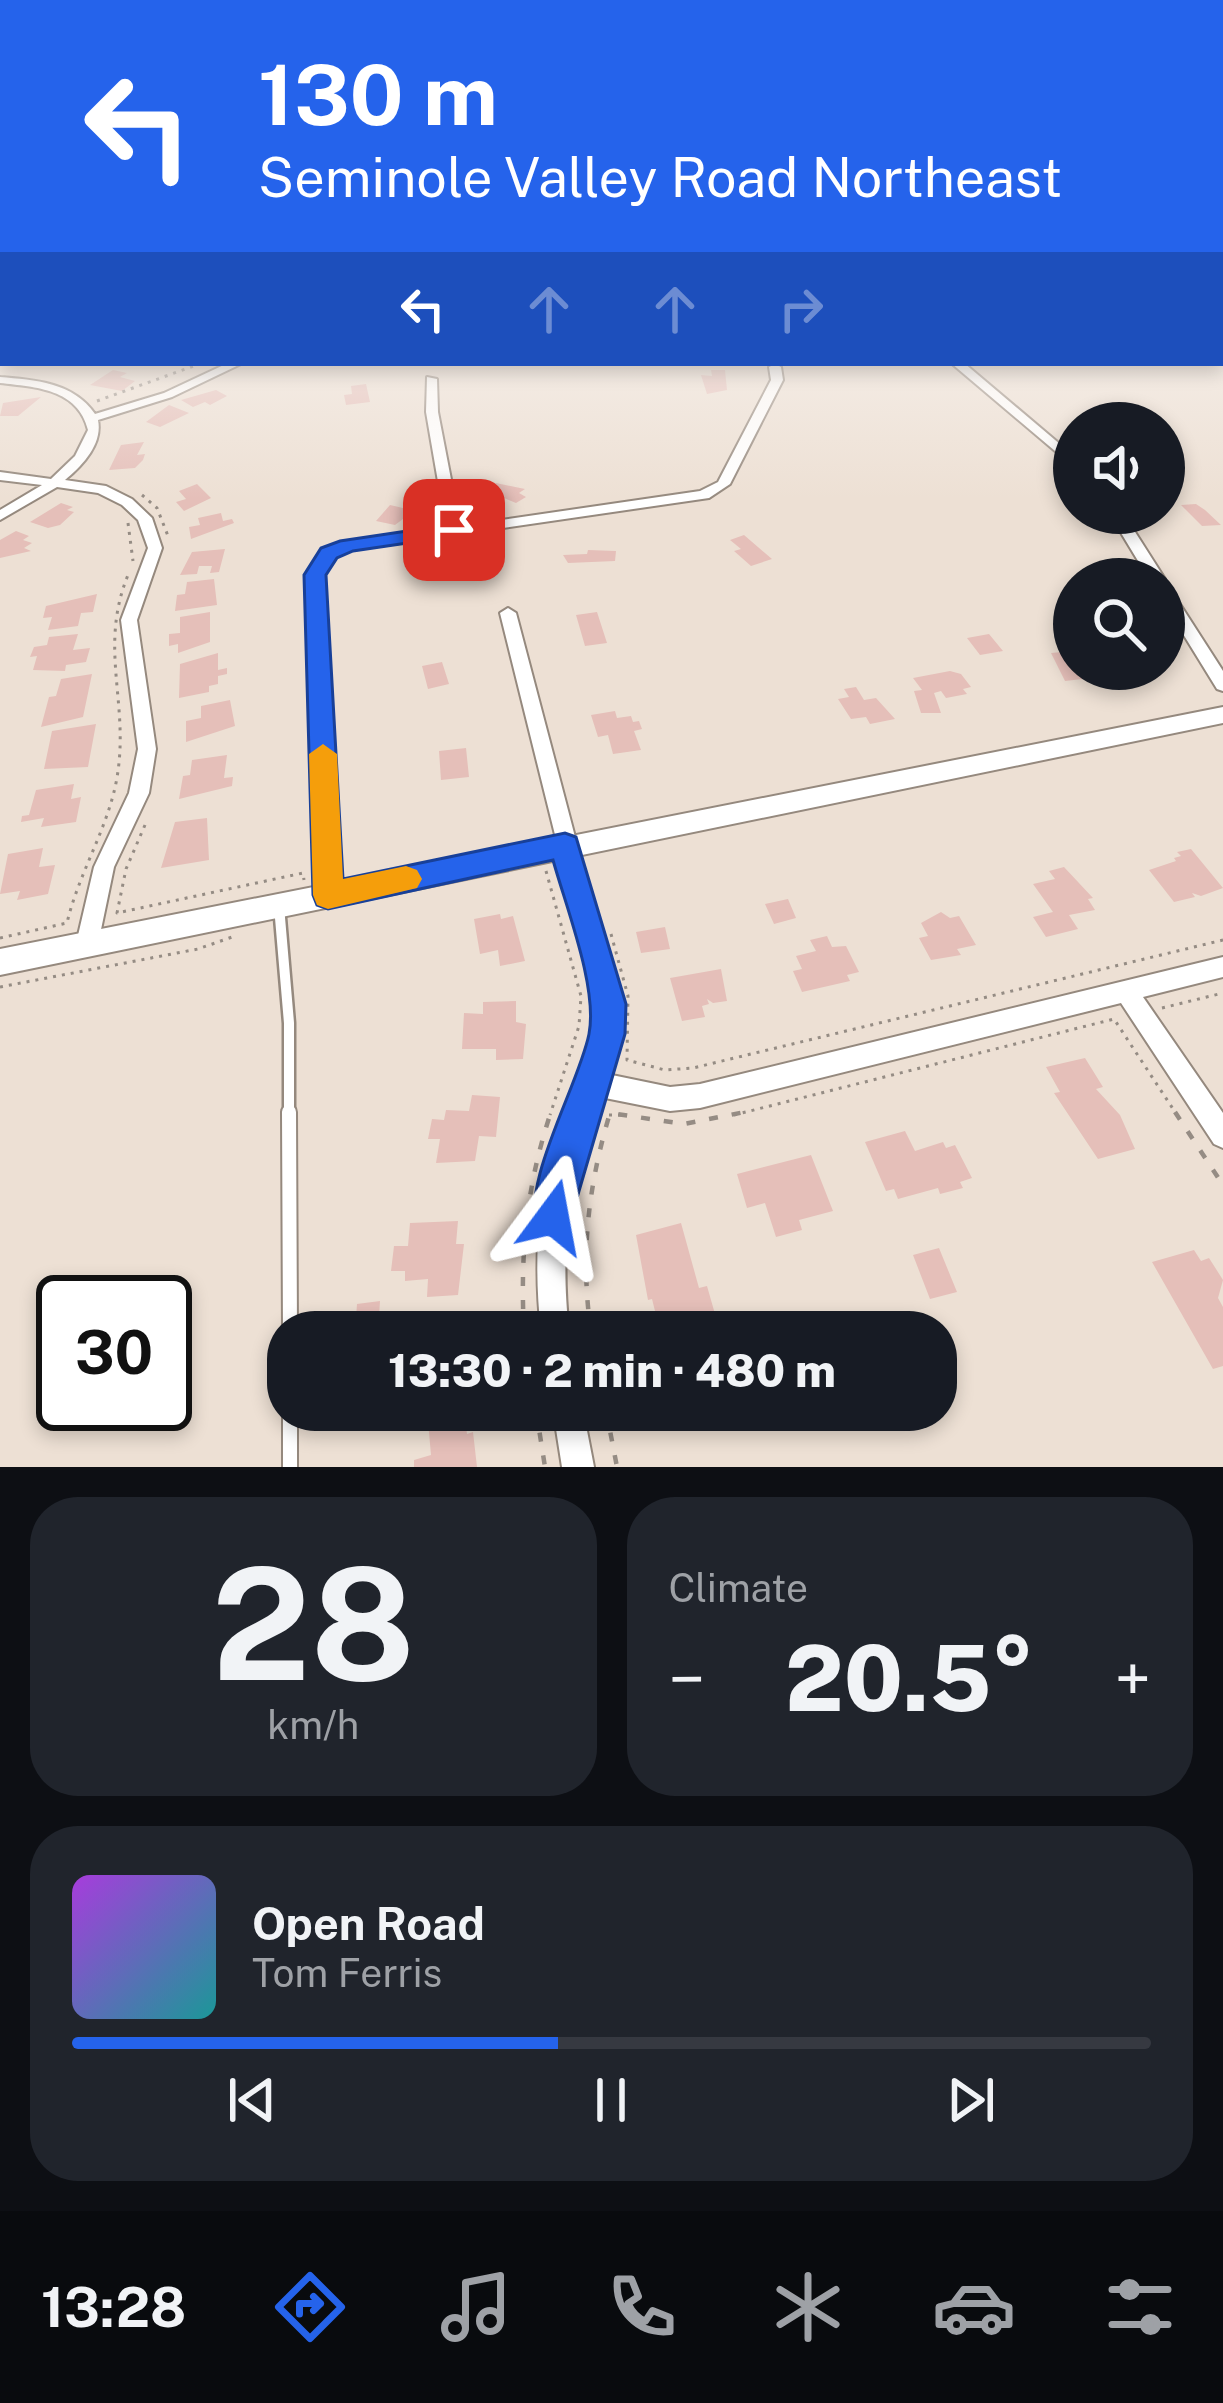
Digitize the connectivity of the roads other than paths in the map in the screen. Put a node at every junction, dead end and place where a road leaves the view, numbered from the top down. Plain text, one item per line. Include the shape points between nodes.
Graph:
1 (209, 366) edge
2 (230, 366) edge
3 (961, 366) edge
4 (775, 368) dead end
5 (431, 379) dead end
6 (0, 380) edge
7 (91, 414) junction
8 (1053, 445) edge
9 (0, 476) edge
10 (58, 480) junction
11 (0, 516) edge
12 (454, 530) junction
13 (508, 614) dead end
14 (1185, 624) edge
15 (1223, 685) edge
16 (1223, 716) edge
17 (557, 856) junction
18 (316, 889) junction
19 (279, 906) junction
20 (87, 944) junction
21 (0, 962) edge
22 (1223, 967) edge
23 (1126, 991) junction
24 (591, 1084) junction
25 (1223, 1135) edge
26 (290, 1311) edge
27 (555, 1311) edge
28 (290, 1431) edge
29 (572, 1431) edge
30 (290, 1467) edge
31 (578, 1467) edge

1 - 7 street
2 - 7 street via 168,394
3 - 8 street
4 - 12 street via 777,380 716,490
5 - 12 street
6 - 7 street via 62,392
7 - 10 street via 91,443
9 - 10 street
10 - 11 street
10 - 20 street via 127,502 145,518 155,548 129,620 147,749 139,794 104,867
12 - 18 street via 348,545 329,553 315,575
13 - 17 street
14 - 15 street
16 - 17 street
17 - 18 street
17 - 24 street via 608,1004
18 - 19 street
19 - 20 street
19 - 26 lane via 289,1023
20 - 21 street
22 - 23 street
23 - 24 street via 700,1096 670,1099
23 - 25 street
24 - 27 street via 553,1217
28 - 30 lane
29 - 31 street

